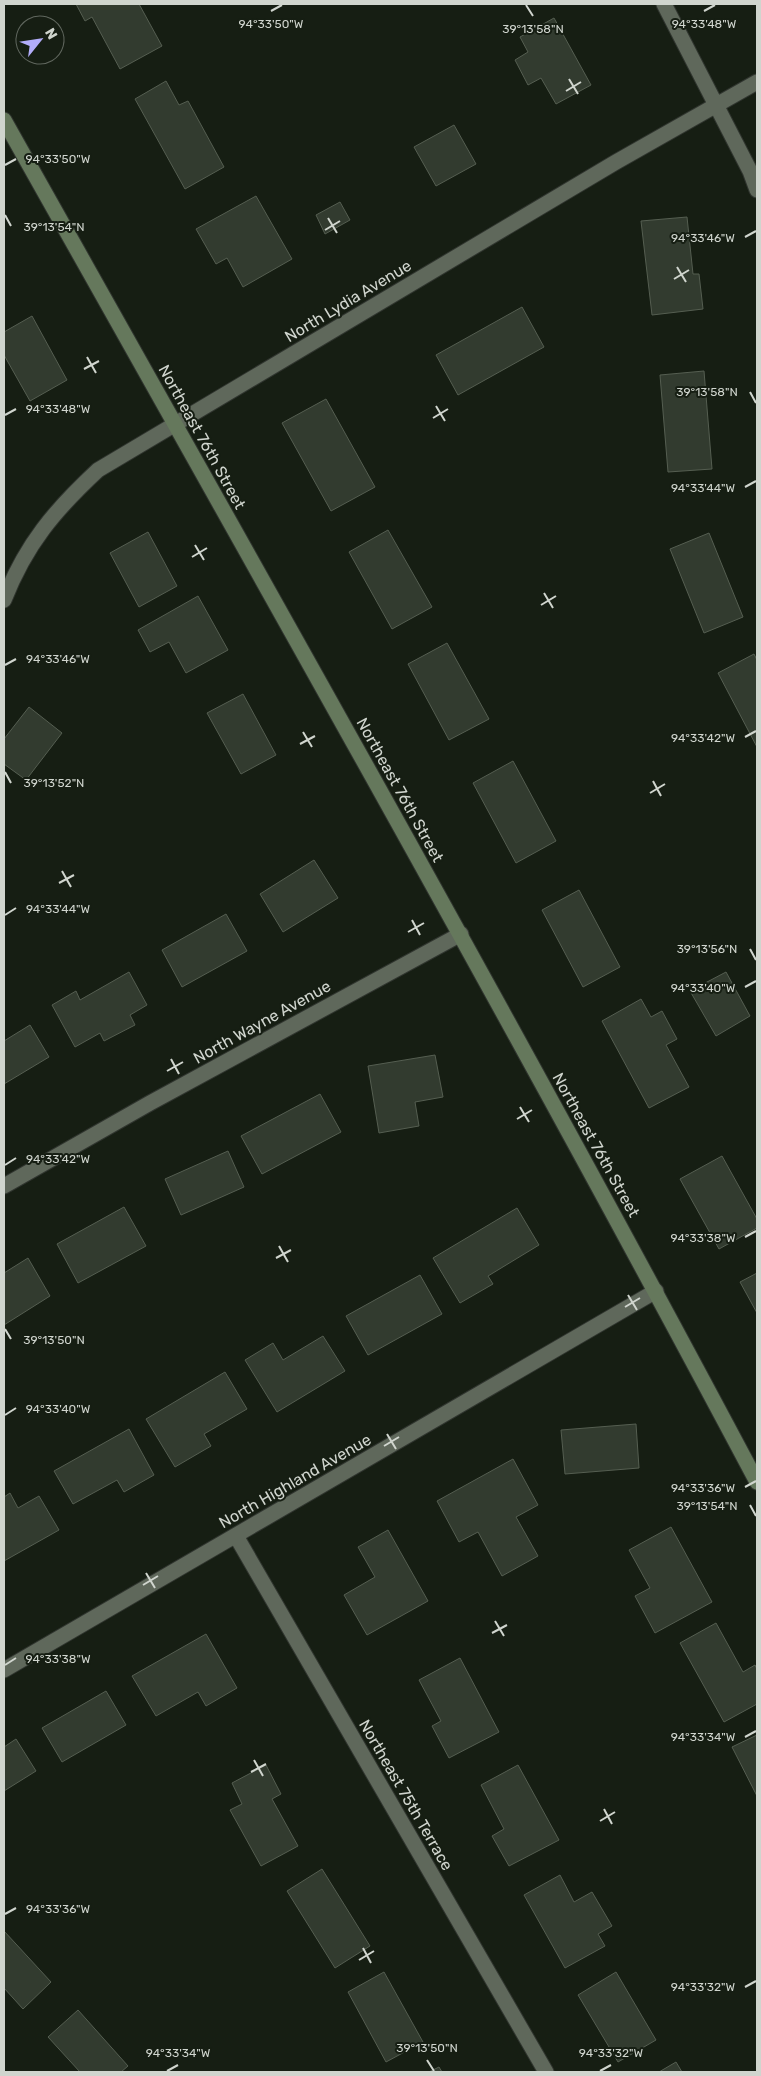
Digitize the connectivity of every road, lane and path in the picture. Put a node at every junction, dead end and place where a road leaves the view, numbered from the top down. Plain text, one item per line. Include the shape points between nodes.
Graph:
1 (664, 4) edge
2 (757, 82) edge
3 (716, 106) junction
4 (4, 120) edge
5 (757, 190) edge
6 (175, 424) junction
7 (4, 600) edge
8 (460, 934) junction
9 (4, 1186) edge
10 (656, 1291) junction
11 (757, 1482) edge
12 (236, 1536) junction
13 (4, 1670) edge
14 (546, 2072) edge

1 - 3 street
2 - 3 street, North Lydia Avenue
3 - 5 street
3 - 6 street, North Lydia Avenue
4 - 6 street, Northeast 76th Street
6 - 7 street, North Lydia Avenue via 98,470 66,500 24,556
6 - 8 street, Northeast 76th Street
8 - 9 street, North Wayne Avenue
8 - 10 street, Northeast 76th Street
10 - 11 street, Northeast 76th Street
10 - 12 street, North Highland Avenue
12 - 13 street, North Highland Avenue
12 - 14 street, Northeast 75th Terrace

